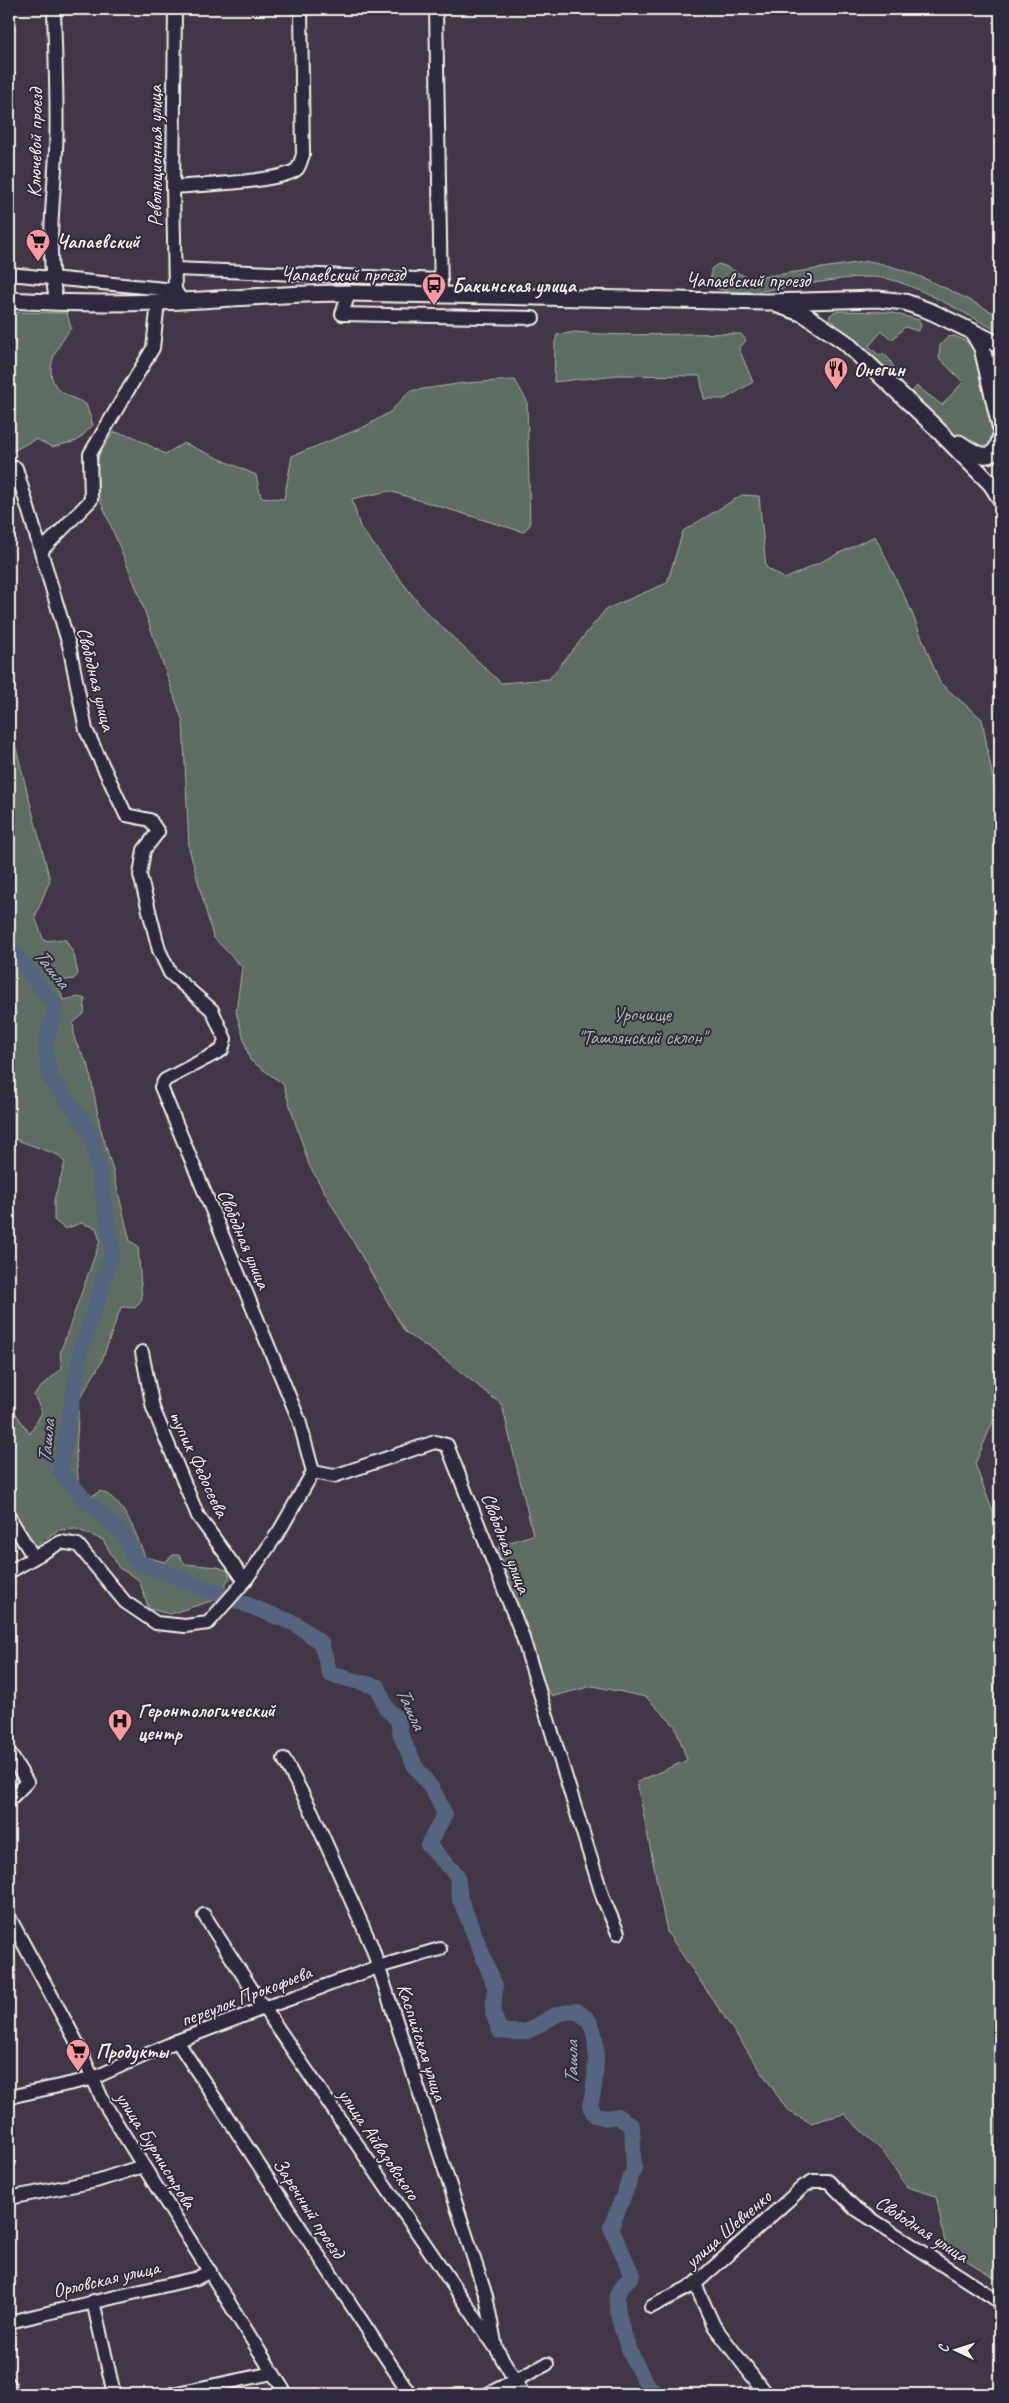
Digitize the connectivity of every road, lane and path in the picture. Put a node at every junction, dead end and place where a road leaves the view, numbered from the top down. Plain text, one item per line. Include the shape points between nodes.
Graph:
1 (54, 9) edge
2 (175, 9) edge
3 (301, 9) edge
4 (436, 9) edge
5 (172, 187) junction
6 (175, 269) junction
7 (9, 274) edge
8 (51, 278) junction
9 (441, 287) junction
10 (349, 292) junction
11 (178, 295) junction
12 (9, 300) edge
13 (158, 302) junction
14 (767, 302) junction
15 (57, 303) junction
16 (533, 318) dead end
17 (972, 331) junction
18 (1000, 345) edge
19 (1000, 359) edge
20 (991, 386) junction
21 (933, 424) junction
22 (1000, 426) edge
23 (1000, 438) edge
24 (16, 468) dead end
25 (1000, 498) edge
26 (41, 551) junction
27 (142, 1352) dead end
28 (313, 1472) junction
29 (9, 1516) edge
30 (34, 1556) junction
31 (9, 1572) edge
32 (245, 1581) junction
33 (9, 1752) edge
34 (284, 1759) dead end
35 (9, 1800) edge
36 (204, 1915) dead end
37 (9, 1917) edge
38 (618, 1933) dead end
39 (440, 1949) dead end
40 (378, 1966) junction
41 (264, 2008) junction
42 (177, 2042) junction
43 (92, 2079) junction
44 (9, 2096) edge
45 (143, 2166) junction
46 (828, 2181) joint
47 (9, 2198) edge
48 (210, 2271) junction
49 (695, 2284) junction
50 (93, 2301) junction
51 (1000, 2302) edge
52 (651, 2307) dead end
53 (9, 2322) edge
54 (496, 2348) junction
55 (547, 2364) dead end
56 (273, 2373) junction
57 (514, 2381) junction
58 (9, 2384) edge
59 (11, 2394) edge
60 (114, 2394) edge
61 (172, 2394) edge
62 (286, 2394) edge
63 (410, 2394) edge
64 (488, 2394) edge
65 (523, 2394) edge
66 (766, 2394) edge

1 - 8 street, Ключевой проезд via 56,148
2 - 5 street, Революционная улица
3 - 5 street via 303,155 298,168 288,175
4 - 9 street
5 - 6 street, Революционная улица
6 - 9 street
6 - 11 street, Революционная улица
7 - 8 street
8 - 11 street
8 - 15 street, Ключевой проезд
9 - 10 main road, Чапаевский проезд
9 - 14 main road, Чапаевский проезд
10 - 11 main road, Чапаевский проезд
10 - 16 street via 342,314
11 - 13 main road, Чапаевский проезд
12 - 15 main road, Чапаевский проезд
13 - 15 main road, Чапаевский проезд
13 - 26 street via 153,348 90,454 90,500
14 - 17 main road, Чапаевский проезд via 895,300 932,312
14 - 21 main road via 804,314 845,342
17 - 18 main road, Чапаевский проезд
17 - 20 main road via 982,348
19 - 20 main road via 993,372
20 - 22 main road
21 - 23 main road via 969,450 984,456 995,451
21 - 25 main road via 991,484
24 - 26 street, Свободная улица
26 - 28 street, Свободная улица via 70,645 86,730 126,815 150,820 158,832 144,850 140,874 159,950 170,973 212,1010 225,1039 222,1050 165,1080 161,1087 299,1420
27 - 32 street, тупик Федосеева via 153,1408 198,1516
28 - 32 street via 280,1530
28 - 38 street, Свободная улица via 334,1476 435,1442 447,1445 522,1635 602,1898
29 - 30 street
30 - 31 street
30 - 32 street via 61,1542 78,1545 125,1602 156,1623 185,1626 208,1623
33 - 35 street via 27,1782
34 - 40 street, Каспийская улица via 312,1812
36 - 41 street, улица Айвазовского
37 - 43 street, улица Бурмистрова via 75,2039
39 - 40 street, переулок Прокофьева
40 - 41 street, переулок Прокофьева
40 - 54 street, Каспийская улица via 486,2296
41 - 42 street, переулок Прокофьева
41 - 54 street, улица Айвазовского
42 - 43 street, переулок Прокофьева
42 - 63 street, Заречный проезд
43 - 44 street, переулок Прокофьева
43 - 45 street, улица Бурмистрова
45 - 47 street via 96,2181
45 - 48 street, улица Бурмистрова
46 - 49 street, улица Шевченко via 812,2181 804,2186
46 - 51 street, Свободная улица via 856,2209
48 - 50 street, Орловская улица via 197,2278
48 - 56 street, улица Бурмистрова
49 - 52 street, улица Шевченко
49 - 66 street via 714,2326
50 - 53 street, Орловская улица
50 - 60 street
54 - 57 street, улица Айвазовского
55 - 57 street
56 - 61 street
56 - 62 street, улица Бурмистрова
57 - 64 street
57 - 65 street, улица Айвазовского
58 - 59 street

